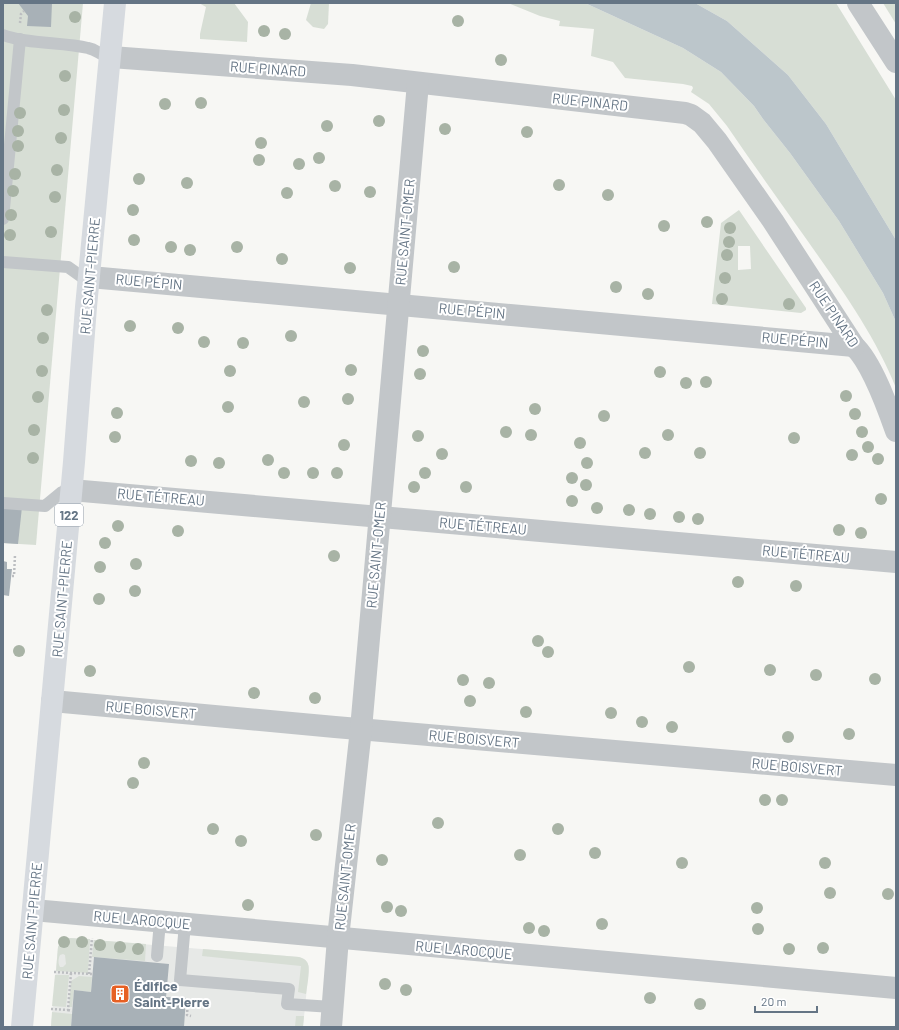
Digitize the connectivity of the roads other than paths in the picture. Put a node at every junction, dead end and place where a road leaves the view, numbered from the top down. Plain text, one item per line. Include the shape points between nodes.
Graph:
1 (115, 3) edge
2 (858, 3) edge
3 (3, 35) edge
4 (20, 39) junction
5 (111, 57) junction
6 (896, 62) edge
7 (418, 83) junction
8 (3, 219) edge
9 (3, 262) edge
10 (90, 277) junction
11 (398, 304) junction
12 (854, 346) junction
13 (896, 432) edge
14 (71, 490) junction
15 (3, 503) edge
16 (379, 517) junction
17 (896, 562) edge
18 (52, 701) junction
19 (361, 729) junction
20 (896, 775) edge
21 (33, 910) junction
22 (160, 922) junction
23 (185, 924) junction
24 (338, 938) junction
25 (157, 956) dead end
26 (896, 988) edge
27 (331, 1017) edge
28 (22, 1027) edge

1 - 5 main road, RUE SAINT-PIERRE / 122
2 - 6 street
3 - 4 lane
4 - 5 lane via 89,48 100,55
4 - 8 lane
5 - 7 street, RUE PINARD via 352,75
5 - 10 main road, RUE SAINT-PIERRE / 122
7 - 11 street, RUE SAINT-OMER
7 - 12 street, RUE PINARD via 691,115 702,123 717,141
9 - 10 lane via 68,268 82,277
10 - 11 street, RUE PÉPIN
10 - 14 main road, RUE SAINT-PIERRE / 122
11 - 12 street, RUE PÉPIN
11 - 16 street, RUE SAINT-OMER
12 - 13 street, RUE PINARD via 861,352 869,367
14 - 15 lane via 62,492 46,506
14 - 16 street, RUE TÉTREAU
14 - 18 main road, RUE SAINT-PIERRE / 122
16 - 17 street, RUE TÉTREAU
16 - 19 street, RUE SAINT-OMER
18 - 19 street, RUE BOISVERT
18 - 21 main road, RUE SAINT-PIERRE / 122
19 - 20 street, RUE BOISVERT
19 - 24 street, RUE SAINT-OMER
21 - 22 street, RUE LAROCQUE
21 - 28 main road, RUE SAINT-PIERRE / 122
22 - 23 street, RUE LAROCQUE
22 - 25 lane
23 - 24 street, RUE LAROCQUE
23 - 27 lane via 180,980 289,989 287,1004
24 - 26 street, RUE LAROCQUE
24 - 27 street, RUE SAINT-OMER

